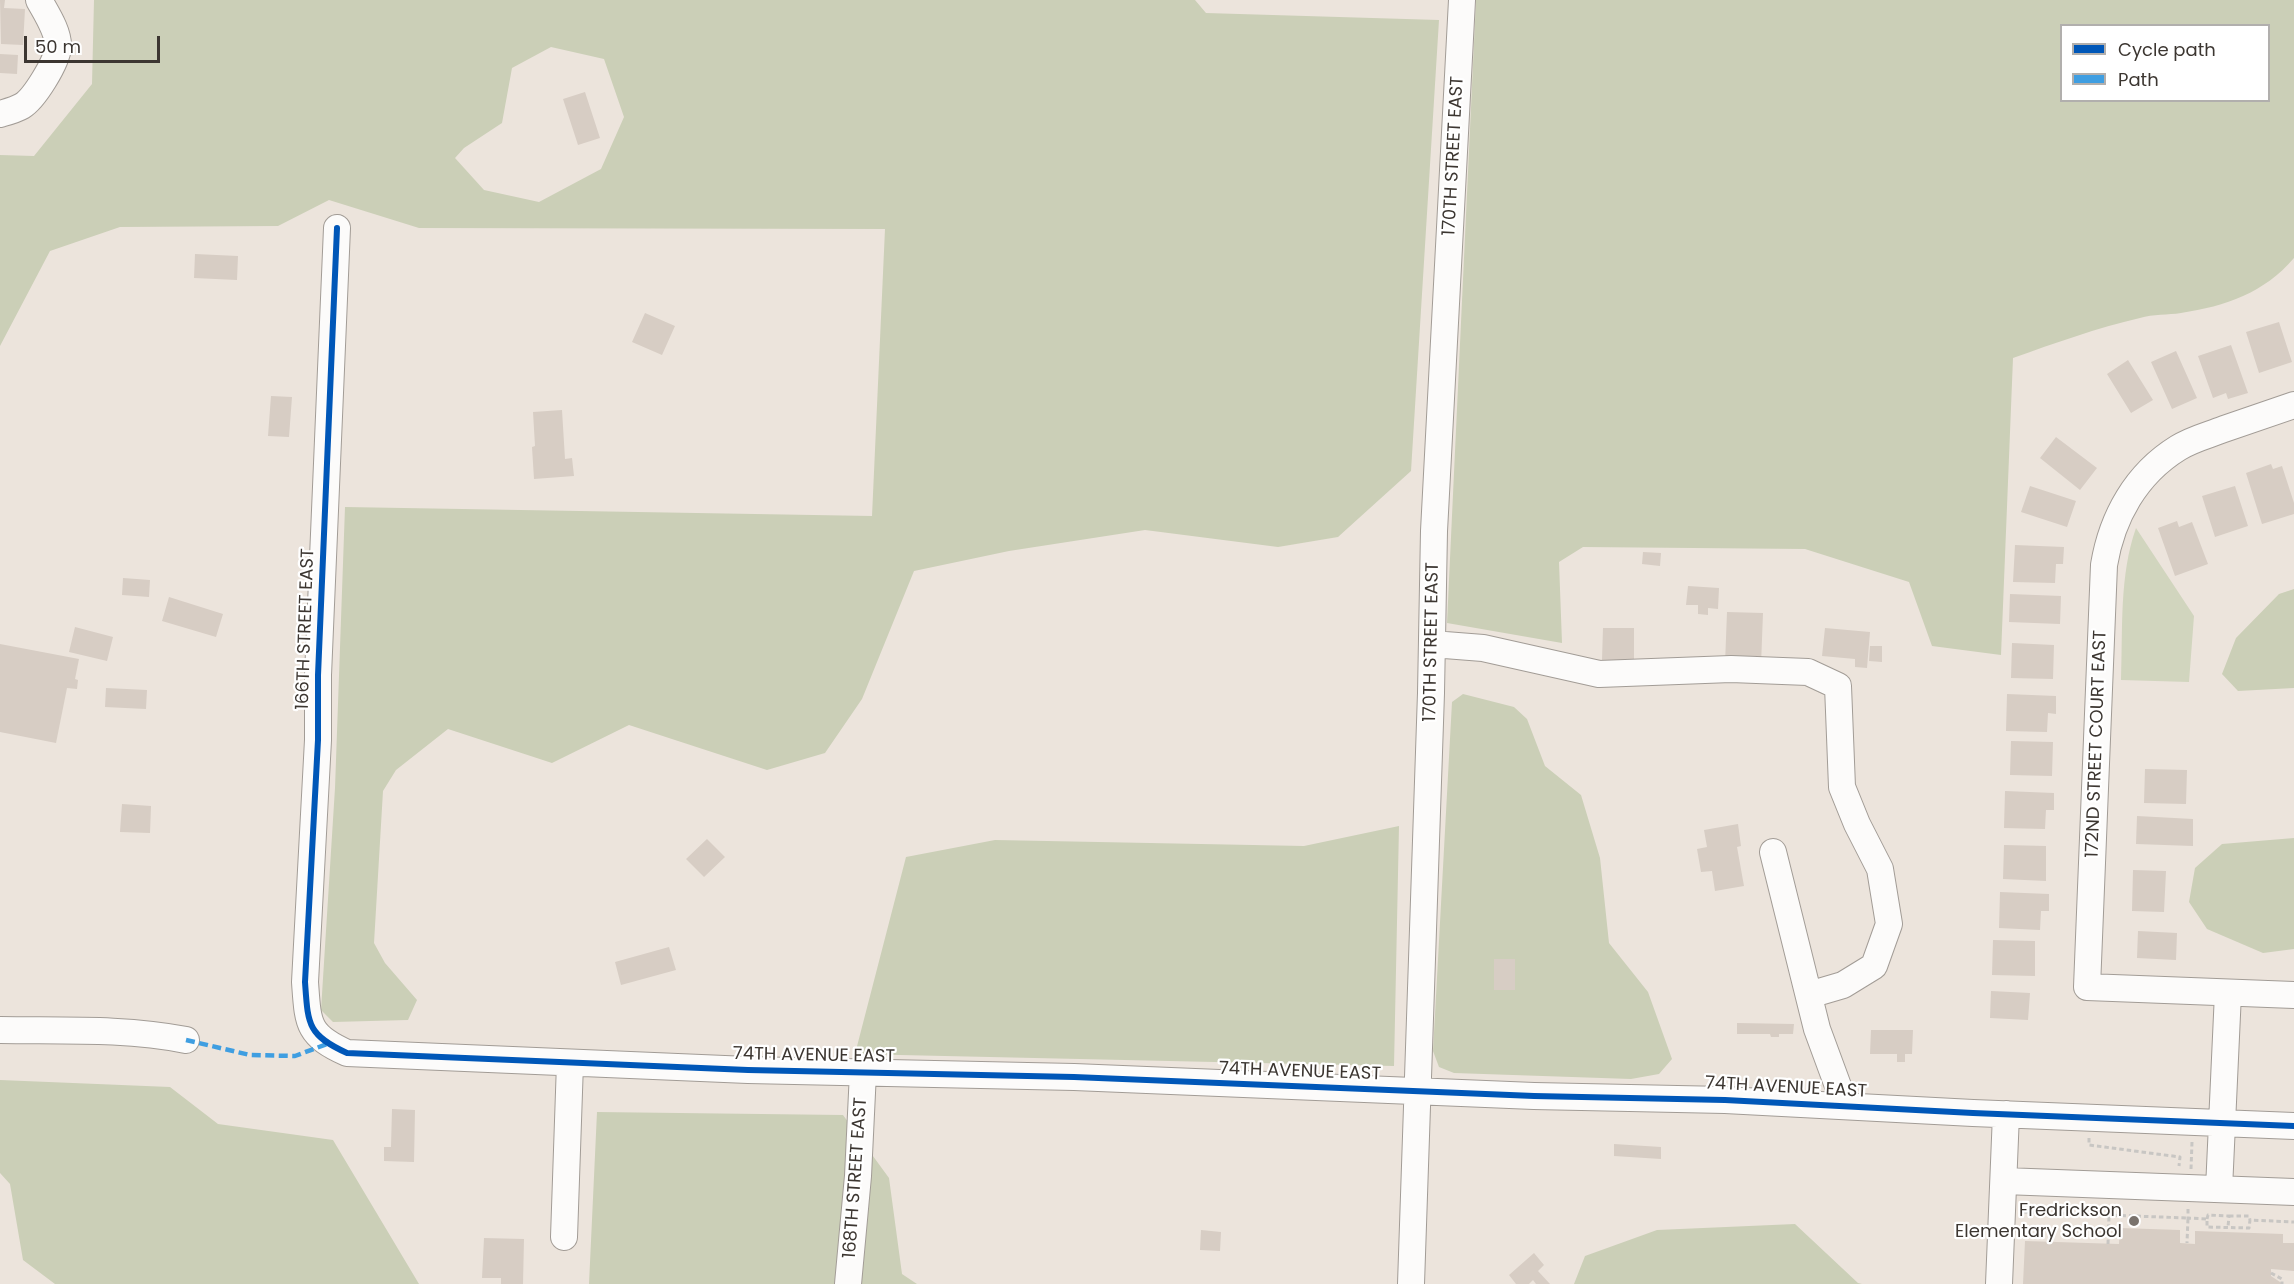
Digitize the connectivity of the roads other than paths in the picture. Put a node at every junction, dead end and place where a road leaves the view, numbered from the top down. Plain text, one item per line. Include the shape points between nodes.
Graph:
1 (39, 0) edge
2 (1462, 0) edge
3 (0, 114) edge
4 (337, 228) dead end
5 (2294, 405) edge
6 (1432, 644) junction
7 (1773, 852) dead end
8 (2228, 993) junction
9 (1809, 995) junction
10 (2294, 995) edge
11 (0, 1030) edge
12 (312, 1030) joint
13 (186, 1040) dead end
14 (570, 1064) junction
15 (863, 1072) junction
16 (1419, 1091) junction
17 (1845, 1106) junction
18 (2006, 1114) junction
19 (2223, 1123) junction
20 (2294, 1126) edge
21 (2004, 1181) junction
22 (2219, 1190) junction
23 (2294, 1192) edge
24 (564, 1237) dead end
25 (848, 1284) edge
26 (1411, 1284) edge
27 (1999, 1284) edge

1 - 3 street via 55,32 58,47 53,63 24,105
2 - 6 street, 170TH STREET EAST via 1434,531
4 - 12 street, 166TH STREET EAST via 305,982
5 - 8 street, 172ND STREET COURT EAST via 2178,447 2152,469 2123,505 2108,541 2104,565 2087,987
6 - 9 street via 1483,648 1599,674 1731,669 1808,672 1838,686 1842,786 1880,869 1889,924 1874,966 1843,985
6 - 16 street, 170TH STREET EAST
7 - 9 street
8 - 10 street
8 - 19 street
9 - 17 street
11 - 13 street via 160,1035
12 - 14 street, 74TH AVENUE EAST via 327,1044 347,1053
14 - 15 street, 74TH AVENUE EAST
14 - 24 street
15 - 16 street, 74TH AVENUE EAST
15 - 25 street, 168TH STREET EAST
16 - 17 street, 74TH AVENUE EAST
16 - 26 street, 170TH STREET EAST
17 - 18 street, 74TH AVENUE EAST
18 - 19 street, 74TH AVENUE EAST
18 - 21 street
19 - 20 street, 74TH AVENUE EAST
19 - 22 street
21 - 22 street
21 - 27 street
22 - 23 street

